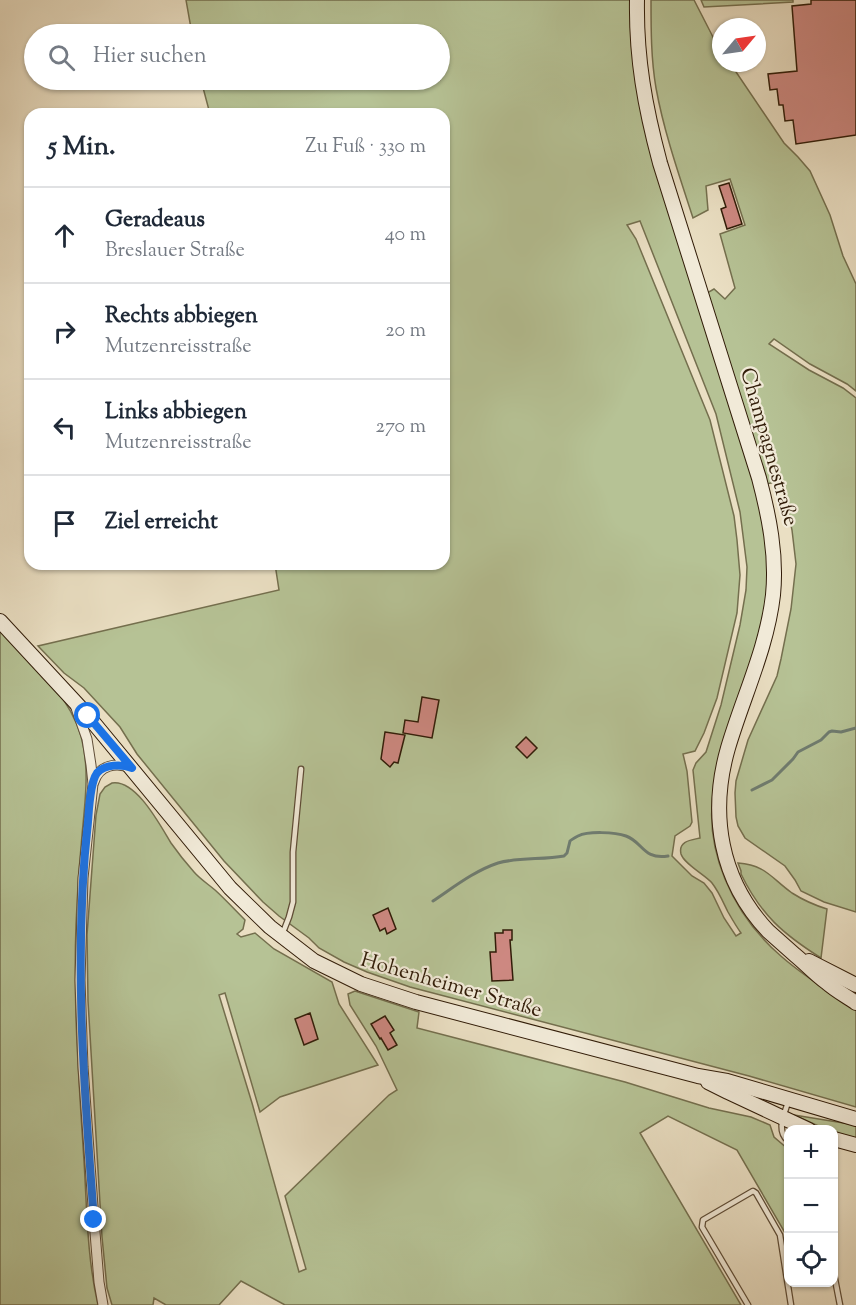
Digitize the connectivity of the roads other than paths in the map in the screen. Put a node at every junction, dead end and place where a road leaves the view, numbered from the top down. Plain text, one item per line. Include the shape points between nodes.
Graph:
1 (637, 0) edge
2 (0, 621) edge
3 (70, 696) junction
4 (132, 768) junction
5 (301, 769) dead end
6 (93, 784) junction
7 (282, 936) junction
8 (796, 955) junction
9 (856, 985) edge
10 (856, 1003) edge
11 (698, 1076) junction
12 (789, 1099) junction
13 (784, 1118) junction
14 (856, 1119) edge
15 (799, 1125) edge
16 (784, 1136) edge
17 (838, 1140) edge
18 (856, 1145) edge
19 (837, 1287) edge
20 (103, 1305) edge
21 (748, 1305) edge
22 (791, 1305) edge
23 (840, 1305) edge

1 - 8 main road, Champagnestraße via 647,114 759,478 775,563 767,629 722,776 721,834 725,854 745,900 760,922
2 - 3 main road, Hohenheimer Straße
3 - 4 main road, Hohenheimer Straße
3 - 6 street via 85,732
4 - 6 street via 104,768
4 - 7 main road, Hohenheimer Straße via 230,888
5 - 7 lane via 293,852 293,902
6 - 20 street via 83,878 80,980 94,1231
7 - 11 main road, Hohenheimer Straße via 308,957 360,984
8 - 9 main road, Champagnestraße
8 - 10 main road, Champagnestraße
11 - 12 main road, Hohenheimer Straße
11 - 13 main road, Hohenheimer Straße
12 - 13 lane
12 - 14 main road, Hohenheimer Straße
13 - 15 main road, Hohenheimer Straße
13 - 16 lane
17 - 18 main road
19 - 23 lane
21 - 22 lane via 701,1223 753,1191 780,1235

